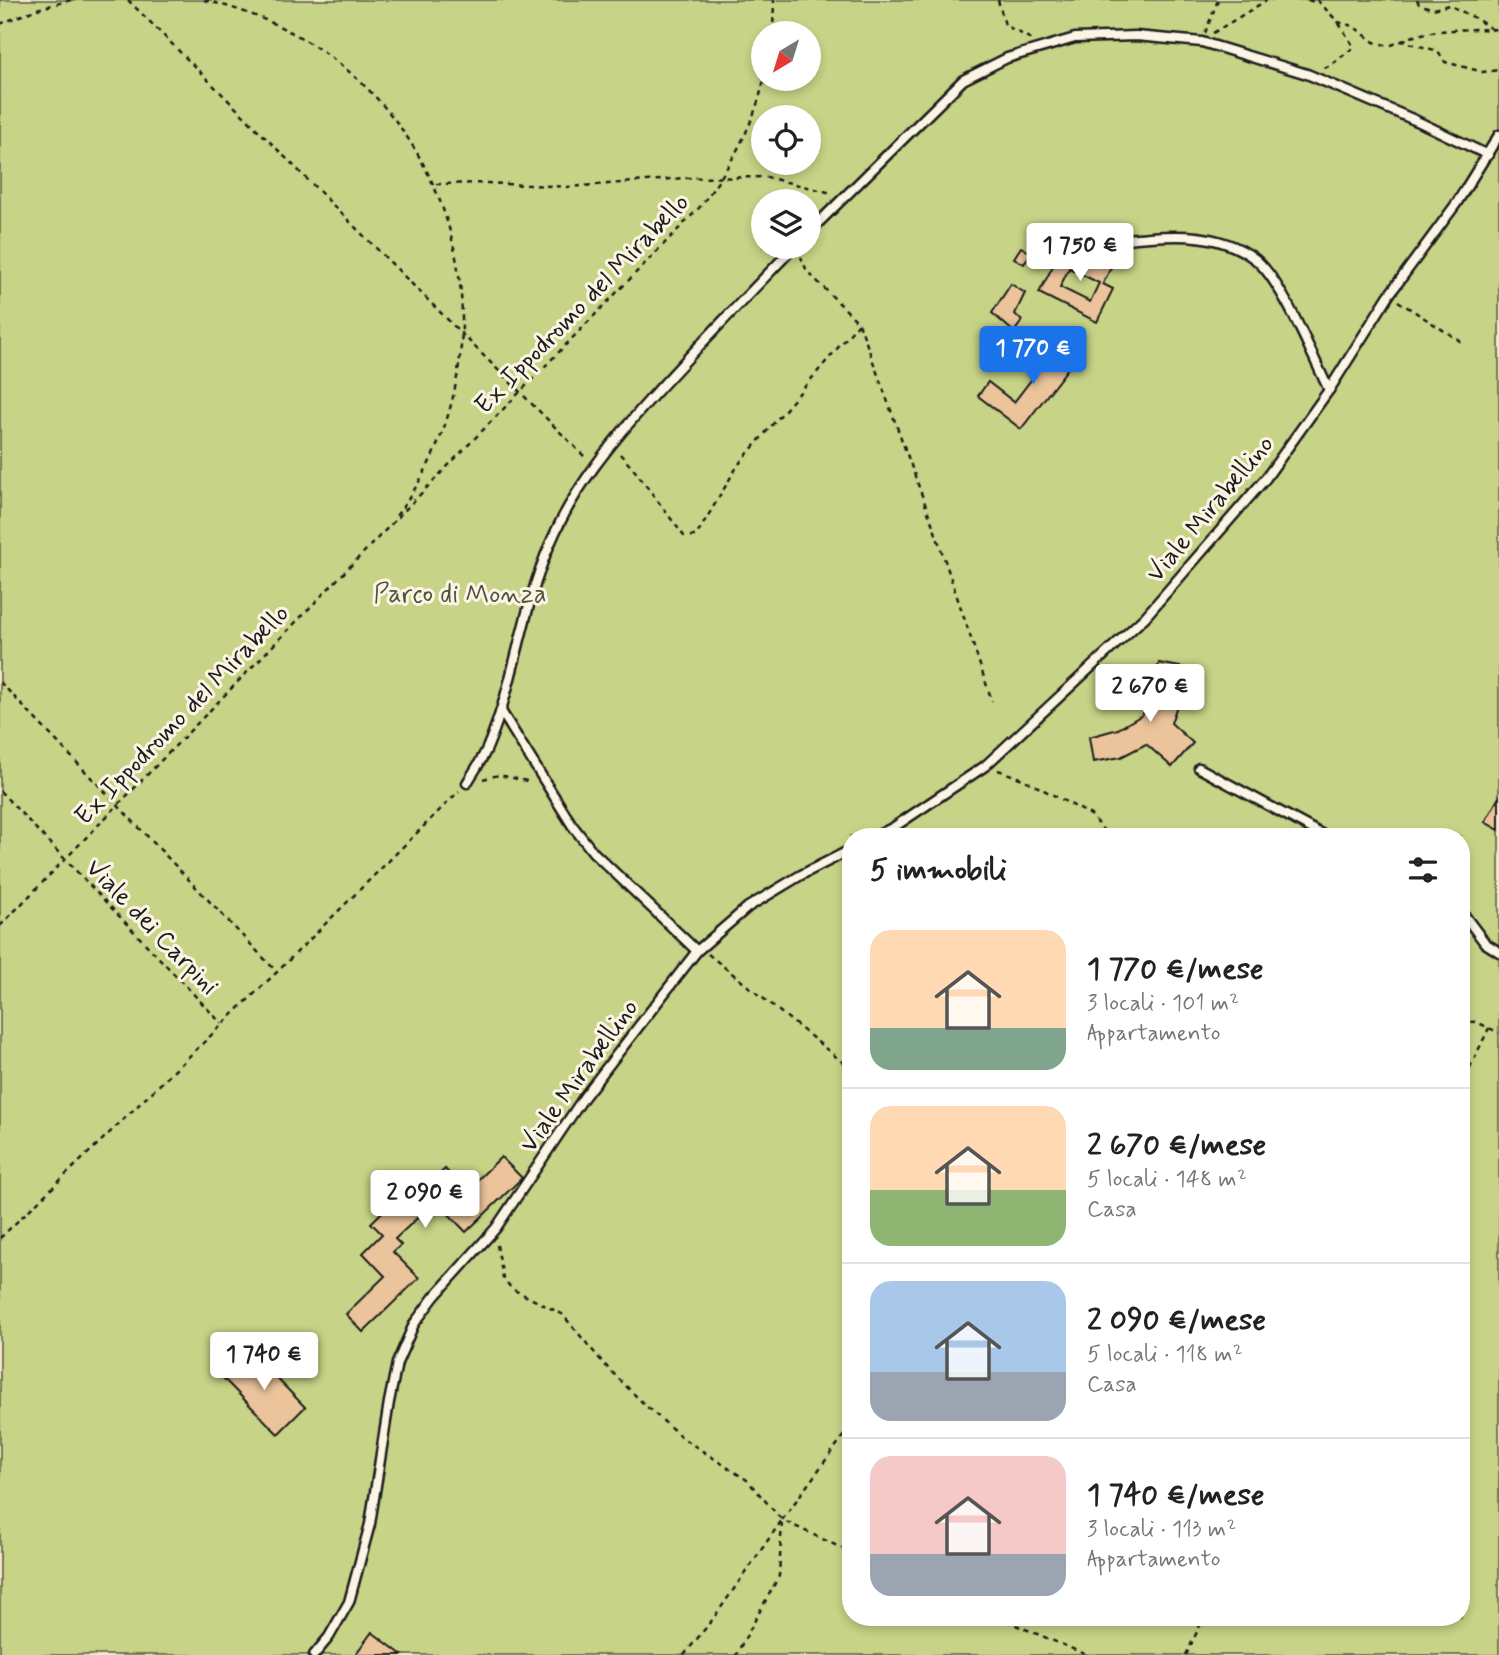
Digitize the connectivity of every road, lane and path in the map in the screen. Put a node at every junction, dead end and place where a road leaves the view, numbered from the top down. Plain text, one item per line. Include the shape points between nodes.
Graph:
1 (71, 0) edge
2 (128, 0) edge
3 (204, 0) edge
4 (774, 0) edge
5 (998, 0) edge
6 (1218, 0) edge
7 (1267, 0) edge
8 (1308, 0) edge
9 (1317, 0) edge
10 (1417, 0) edge
11 (1321, 4) junction
12 (773, 21) edge
13 (1338, 22) junction
14 (0, 24) edge
15 (1499, 29) edge
16 (1493, 30) junction
17 (1402, 41) junction
18 (1202, 42) junction
19 (1046, 47) junction
20 (1499, 70) edge
21 (1307, 74) junction
22 (761, 91) edge
23 (1499, 135) edge
24 (1489, 155) junction
25 (721, 177) junction
26 (434, 184) junction
27 (846, 196) junction
28 (821, 220) edge
29 (1098, 242) dead end
30 (784, 259) edge
31 (802, 259) edge
32 (1389, 295) junction
33 (859, 323) junction
34 (463, 335) junction
35 (1462, 343) dead end
36 (1329, 390) junction
37 (519, 392) junction
38 (610, 444) junction
39 (594, 467) junction
40 (388, 527) junction
41 (0, 682) edge
42 (992, 701) dead end
43 (501, 711) junction
44 (985, 766) junction
45 (1199, 768) dead end
46 (467, 783) junction
47 (0, 791) edge
48 (554, 796) junction
49 (117, 806) junction
50 (892, 828) edge
51 (1102, 828) edge
52 (1310, 828) edge
53 (842, 854) edge
54 (65, 859) junction
55 (1470, 923) edge
56 (0, 926) edge
57 (698, 949) junction
58 (1499, 953) edge
59 (277, 972) junction
60 (1470, 1022) edge
61 (222, 1024) junction
62 (1489, 1028) junction
63 (1499, 1033) edge
64 (842, 1062) edge
65 (1470, 1067) edge
66 (496, 1228) junction
67 (0, 1238) edge
68 (842, 1438) edge
69 (782, 1520) junction
70 (842, 1548) edge
71 (1018, 1626) edge
72 (1200, 1626) edge
73 (314, 1655) edge
74 (684, 1655) edge
75 (736, 1655) edge
76 (1087, 1655) edge
77 (1186, 1655) edge

1 - 14 path
2 - 34 path
3 - 26 path, Ex Ippodromo del Mirabello via 282,27 341,65 391,114
4 - 12 path
5 - 19 path via 1004,25
6 - 18 path
7 - 18 path
8 - 11 path
9 - 11 path
10 - 16 path via 1433,9 1449,5
11 - 13 path
13 - 17 path via 1353,26 1374,42 1389,46
13 - 21 path via 1354,47 1331,65
15 - 16 path
16 - 17 path via 1434,33
17 - 20 path via 1438,51 1445,62 1483,72
18 - 19 lane via 1136,36 1075,38
18 - 21 lane
19 - 27 lane via 1007,58 963,80
21 - 24 lane
22 - 25 path, Ex Ippodromo del Mirabello via 744,138
23 - 24 lane, Viale Mirabellino
24 - 32 lane, Viale Mirabellino
25 - 26 path via 569,187
25 - 27 path via 766,177
25 - 37 path, Ex Ippodromo del Mirabello via 699,208
26 - 34 path, Ex Ippodromo del Mirabello via 459,266
27 - 28 lane
29 - 36 lane via 1193,237 1215,240 1256,260 1279,290
30 - 38 lane
31 - 33 path via 807,271
32 - 35 path
32 - 36 lane, Viale Mirabellino
33 - 38 path via 738,466 696,536 684,536
33 - 42 path
34 - 37 path
34 - 40 path, Ex Ippodromo del Mirabello via 444,431 420,482
36 - 44 lane, Viale Mirabellino via 1266,478 1145,617
37 - 39 path
37 - 40 path, Ex Ippodromo del Mirabello
38 - 39 lane
39 - 43 lane via 574,494 545,555
40 - 49 path, Ex Ippodromo del Mirabello
41 - 49 path
43 - 46 lane via 487,749
43 - 48 lane
44 - 50 lane, Viale Mirabellino
44 - 51 path via 1023,779 1091,815
45 - 52 lane
46 - 48 path via 499,775 528,781
46 - 59 path
47 - 54 path, Viale dei Carpini
48 - 57 lane via 593,852
49 - 54 path, Ex Ippodromo del Mirabello
49 - 59 path
53 - 57 lane, Viale Mirabellino via 748,907
54 - 56 path, Ex Ippodromo del Mirabello
54 - 61 path, Viale dei Carpini
55 - 58 lane
57 - 64 path
57 - 66 lane, Viale Mirabellino via 584,1097
59 - 61 path
60 - 62 path
61 - 67 path
62 - 63 path
62 - 65 path
66 - 69 path via 503,1278 512,1289 562,1314 647,1407 684,1439 747,1480
66 - 73 lane, Viale Mirabellino via 434,1297 406,1340 397,1363 359,1568 349,1602
68 - 69 path
69 - 70 path
69 - 74 path
69 - 75 path via 779,1576
71 - 76 path
72 - 77 path

